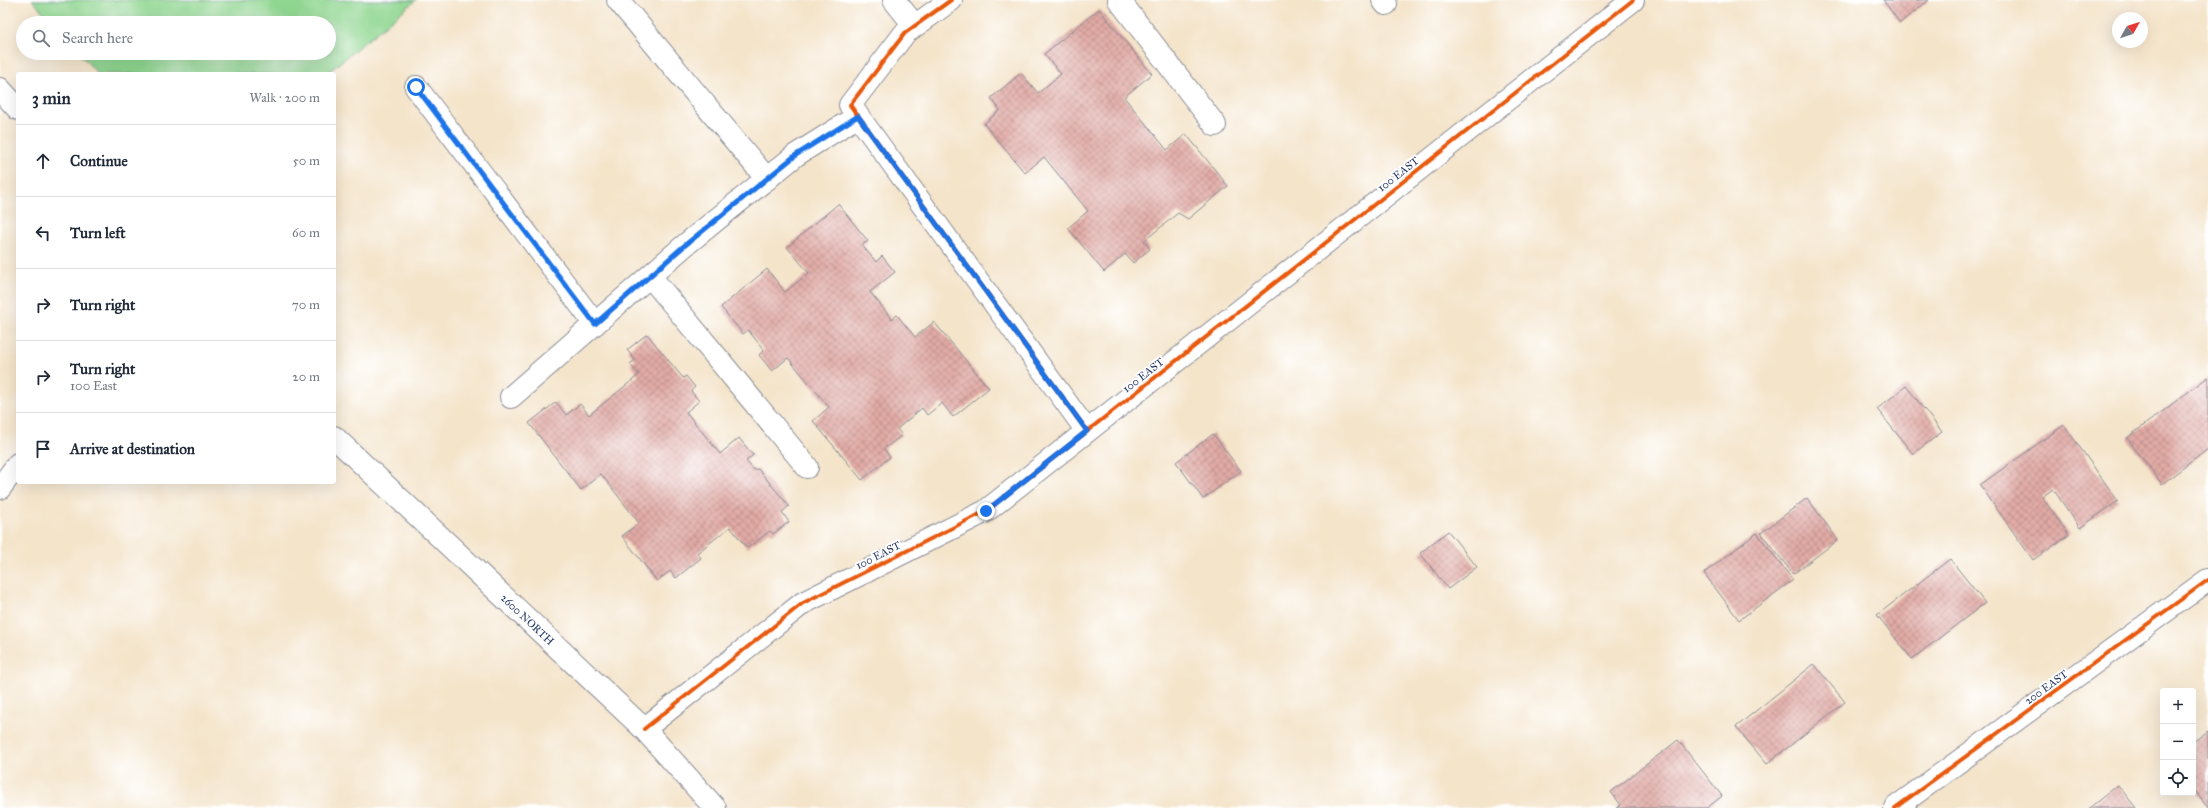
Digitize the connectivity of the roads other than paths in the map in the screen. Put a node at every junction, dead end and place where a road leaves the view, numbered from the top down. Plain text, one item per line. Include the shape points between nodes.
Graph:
1 (618, 0) edge
2 (894, 0) edge
3 (950, 0) edge
4 (1119, 0) edge
5 (1633, 0) edge
6 (915, 26) junction
7 (416, 87) dead end
8 (0, 89) edge
9 (16, 107) edge
10 (858, 116) junction
11 (1214, 125) dead end
12 (767, 179) junction
13 (650, 276) junction
14 (595, 324) junction
15 (511, 396) dead end
16 (1087, 431) junction
17 (336, 439) edge
18 (16, 467) edge
19 (807, 467) dead end
20 (0, 488) edge
21 (2208, 580) edge
22 (644, 730) junction
23 (715, 808) edge
24 (1895, 808) edge

1 - 12 street
2 - 6 street
3 - 6 street
4 - 11 street
5 - 16 street, 100 EAST
6 - 10 street via 905,33 850,105
7 - 14 street
8 - 9 street
10 - 12 street via 796,155
10 - 16 street
12 - 13 street
13 - 14 street
13 - 19 street
14 - 15 street
16 - 22 street, 100 EAST via 986,511 803,603
17 - 22 street, 2600 NORTH
18 - 20 street
21 - 24 street, 200 EAST
22 - 23 street, 2600 NORTH

